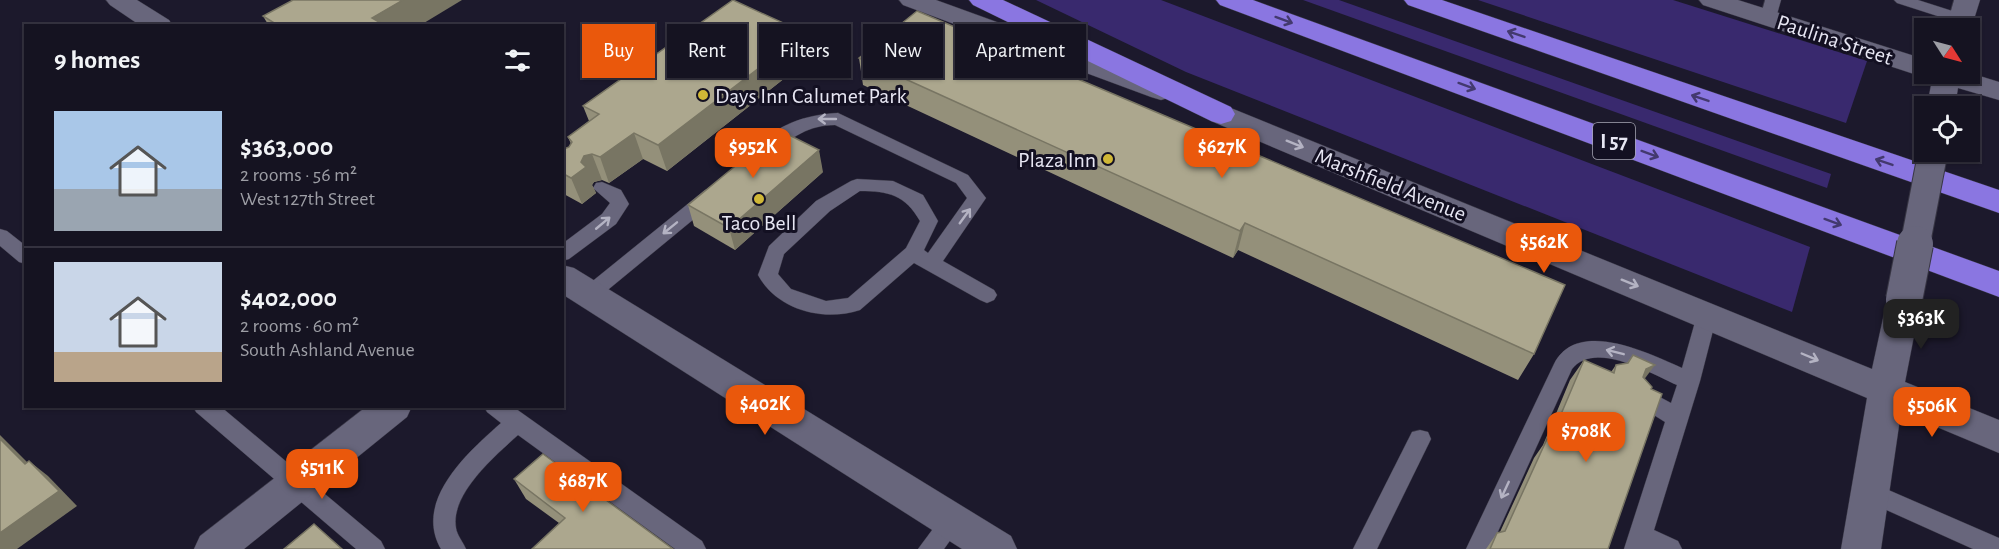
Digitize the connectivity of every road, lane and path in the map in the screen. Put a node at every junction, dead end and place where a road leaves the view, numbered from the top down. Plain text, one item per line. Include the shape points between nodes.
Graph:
1 (119, 0) edge
2 (912, 0) edge
3 (982, 0) edge
4 (1228, 0) edge
5 (1417, 0) edge
6 (1712, 0) edge
7 (1902, 0) edge
8 (1771, 9) edge
9 (1963, 16) edge
10 (157, 24) edge
11 (1914, 62) edge
12 (1977, 84) edge
13 (1999, 91) edge
14 (1221, 114) junction
15 (1932, 162) edge
16 (748, 164) edge
17 (721, 186) edge
18 (602, 188) dead end
19 (1999, 202) edge
20 (0, 236) edge
21 (564, 253) edge
22 (913, 253) junction
23 (24, 255) edge
24 (931, 263) junction
25 (1999, 284) edge
26 (577, 285) edge
27 (987, 296) dead end
28 (1707, 315) junction
29 (1689, 381) junction
30 (1886, 389) junction
31 (1641, 396) edge
32 (206, 408) edge
33 (392, 408) edge
34 (498, 408) edge
35 (1677, 418) junction
36 (517, 422) junction
37 (1999, 437) edge
38 (1420, 439) dead end
39 (297, 484) junction
40 (1870, 492) junction
41 (952, 521) junction
42 (1639, 542) edge
43 (214, 549) edge
44 (373, 549) edge
45 (454, 549) edge
46 (694, 549) edge
47 (930, 549) edge
48 (997, 549) edge
49 (1365, 549) edge
50 (1478, 549) edge
51 (1670, 549) edge
52 (1861, 549) edge
53 (1999, 549) edge

1 - 10 main road
2 - 14 main road, Marshfield Avenue
3 - 14 highway
4 -> 25 highway, I 57
19 -> 5 highway
6 - 8 main road, Paulina Street
7 - 9 lane
8 - 11 main road, Paulina Street
12 - 13 main road, Paulina Street
14 -> 28 main road, Marshfield Avenue
15 - 30 main road, bridge
24 -> 16 lane via 977,198 962,179 838,119 819,118 800,124
17 -> 26 lane
21 -> 18 lane via 609,219 620,204 615,195
20 - 23 lane
22 - 22 lane via 929,221 917,200 887,185 857,185 823,206 776,251 768,275 784,294 825,309 853,305
22 - 24 lane
24 - 27 lane
26 - 41 main road
28 - 29 lane
28 -> 30 main road, Marshfield Avenue
29 - 35 lane
29 -> 50 lane via 1602,349 1574,353 1574,367
30 - 37 main road, Marshfield Avenue
30 - 40 main road
31 - 35 lane
32 - 39 lane
33 - 39 main road
34 - 36 lane
35 - 42 lane
36 - 45 lane via 479,456 446,504 443,523
36 - 46 lane
38 - 49 lane
39 - 43 main road
39 - 44 lane
40 - 52 main road
40 - 53 lane
41 - 47 lane
41 - 48 main road
42 - 51 lane

